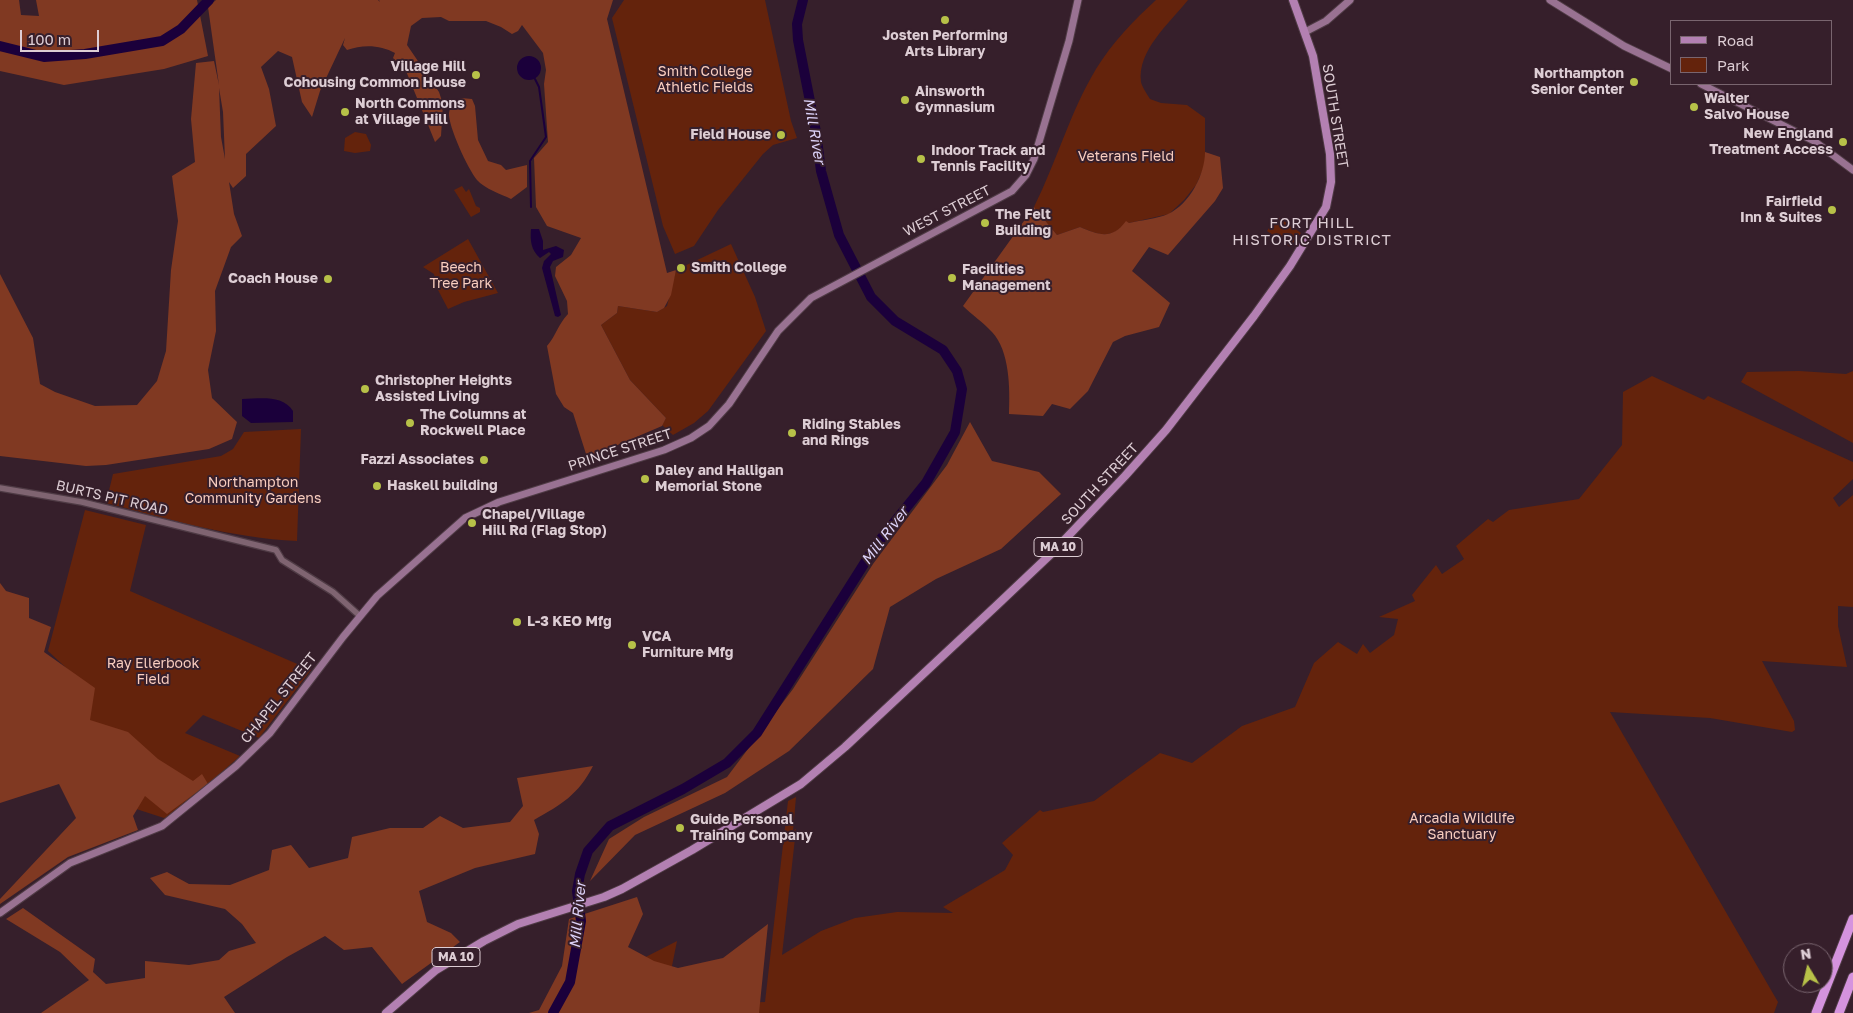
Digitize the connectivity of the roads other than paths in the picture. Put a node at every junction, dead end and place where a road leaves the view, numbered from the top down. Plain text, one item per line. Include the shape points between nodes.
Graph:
1 (1078, 0) edge
2 (1350, 0) edge
3 (1550, 0) edge
4 (1295, 4) edge
5 (1305, 32) junction
6 (1670, 68) edge
7 (1703, 85) edge
8 (1853, 170) edge
9 (742, 383) joint
10 (0, 488) edge
11 (484, 508) joint
12 (360, 616) junction
13 (0, 913) edge
14 (1853, 919) edge
15 (1853, 977) edge
16 (386, 1013) edge
17 (1816, 1013) edge
18 (1840, 1013) edge

1 - 9 main road, WEST STREET via 1034,159 1026,175 1006,194 811,298 772,339
2 - 5 main road via 1326,21
3 - 6 main road via 1624,46
4 - 5 main road, SOUTH STREET / MA 10
5 - 16 main road, SOUTH STREET / MA 10 via 1316,70 1330,154 1329,200 1290,266 1166,430 1125,476 1042,562 808,778 750,816 616,892 498,933 420,982
7 - 8 main road via 1814,141
9 - 11 main road, PRINCE STREET via 717,418 682,442
10 - 12 street, BURTS PIT ROAD via 99,506 276,550 282,560 332,592
11 - 12 main road, CHAPEL STREET via 465,518 410,565
12 - 13 main road, CHAPEL STREET via 261,743 184,810 162,826 70,863
14 - 17 highway
15 - 18 highway

